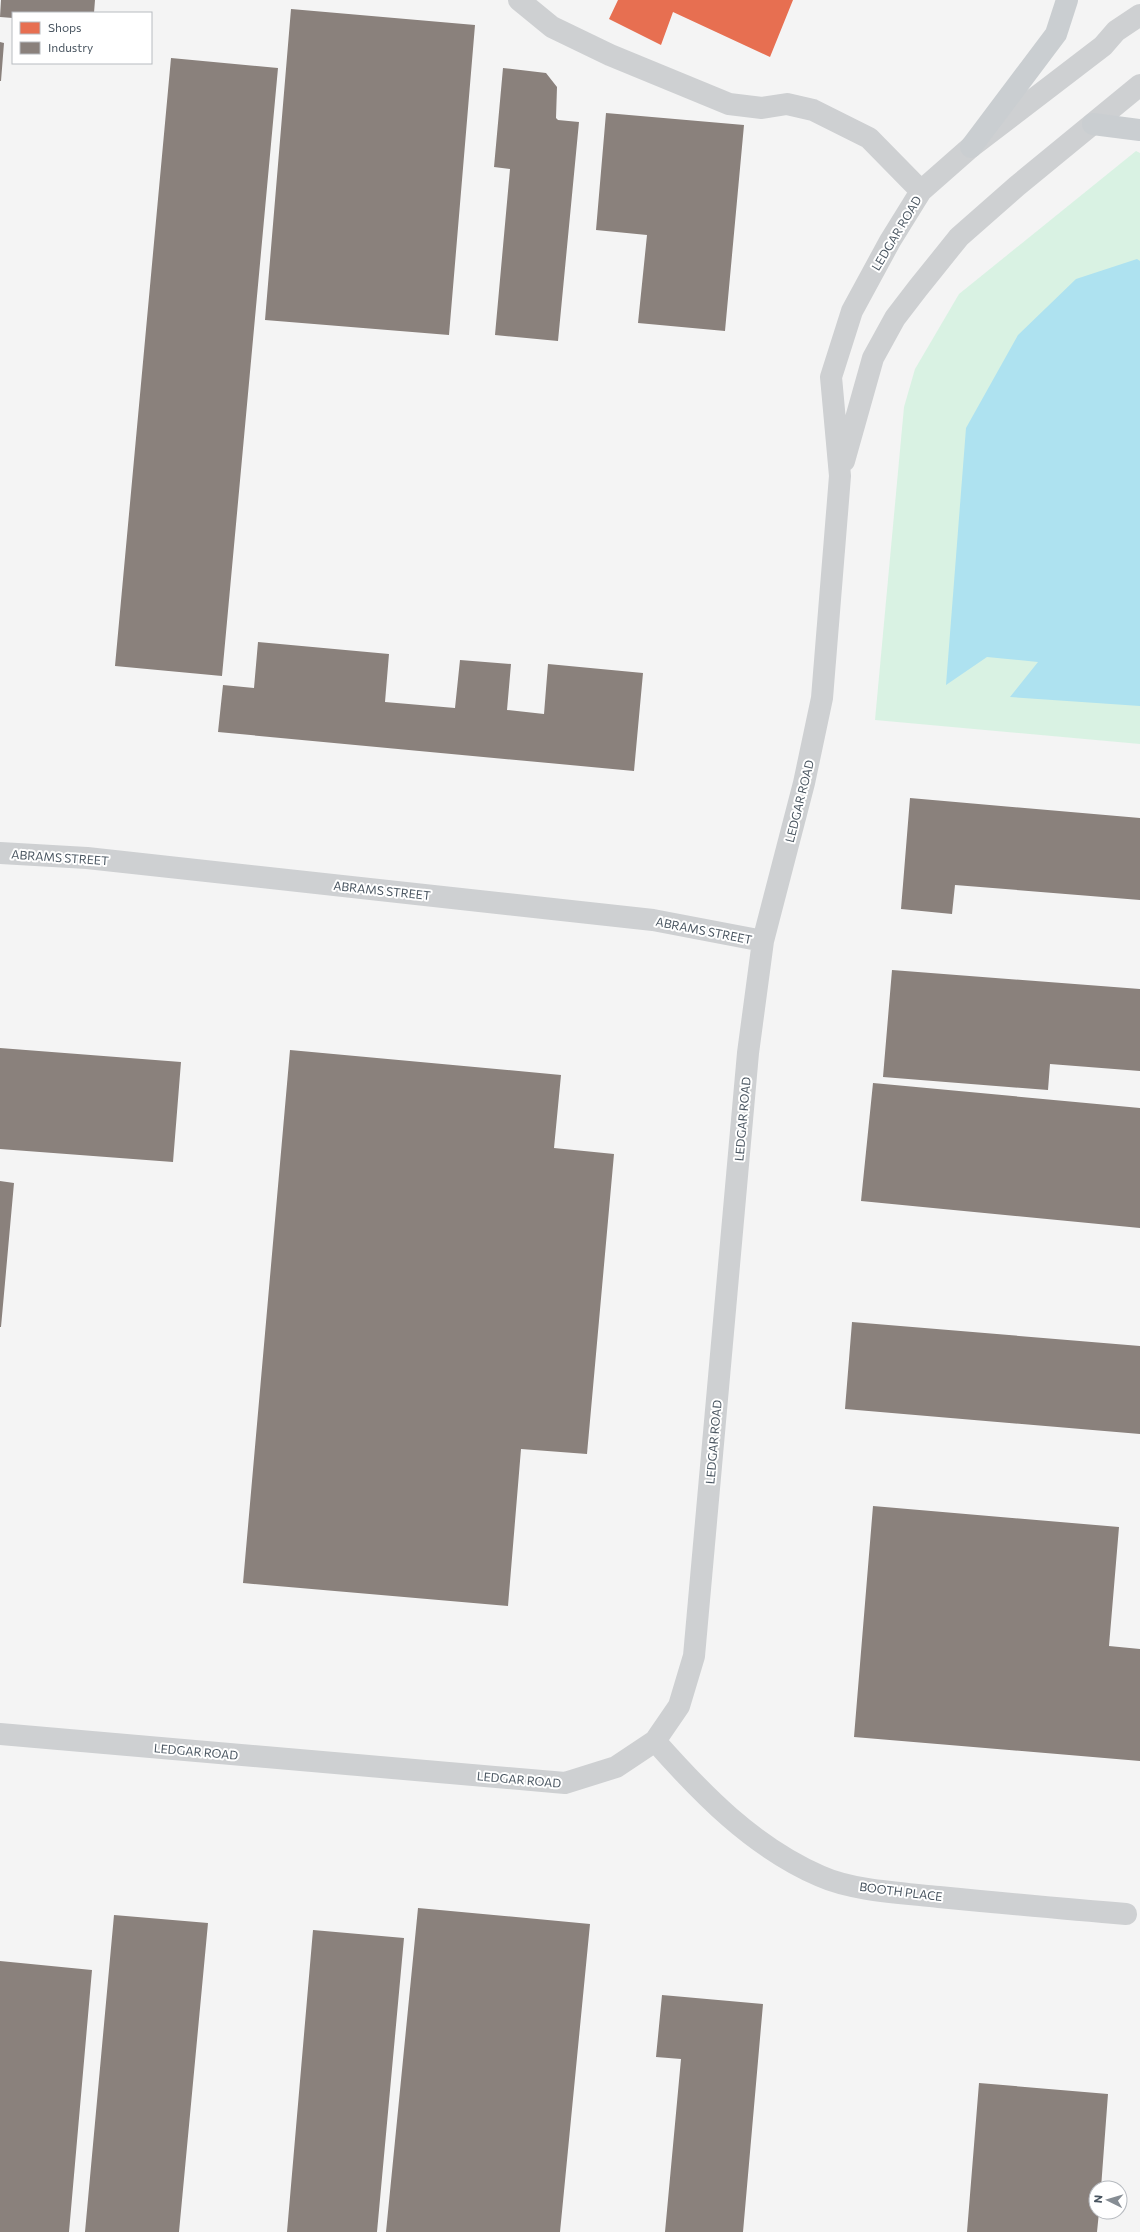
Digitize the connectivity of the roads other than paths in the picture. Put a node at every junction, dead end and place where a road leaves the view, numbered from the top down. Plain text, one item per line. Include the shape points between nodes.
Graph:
1 (519, 0) edge
2 (1067, 0) edge
3 (1140, 15) edge
4 (1140, 86) edge
5 (1093, 124) junction
6 (1140, 130) edge
7 (972, 147) junction
8 (922, 191) junction
9 (840, 476) junction
10 (0, 853) edge
11 (763, 942) junction
12 (0, 1734) edge
13 (655, 1741) junction
14 (1126, 1914) dead end

1 - 8 street via 552,26 571,36 610,55 729,104 762,108 787,104 813,110 869,138
2 - 7 main road via 1056,34
3 - 7 street, LEDGAR ROAD via 1116,31 1103,46
4 - 5 street, LEDGAR ROAD
5 - 6 main road
5 - 9 street, LEDGAR ROAD via 959,237 895,318 873,358
7 - 8 street, LEDGAR ROAD
8 - 9 street, LEDGAR ROAD via 890,241 852,310 832,377
9 - 11 street, LEDGAR ROAD via 822,698 804,784
10 - 11 street, ABRAMS STREET via 87,858 653,920
11 - 13 street, LEDGAR ROAD via 748,1053 694,1656 679,1706
12 - 13 street, LEDGAR ROAD via 565,1783 616,1767
13 - 14 street, BOOTH PLACE via 693,1783 731,1819 773,1852 821,1877 873,1890

